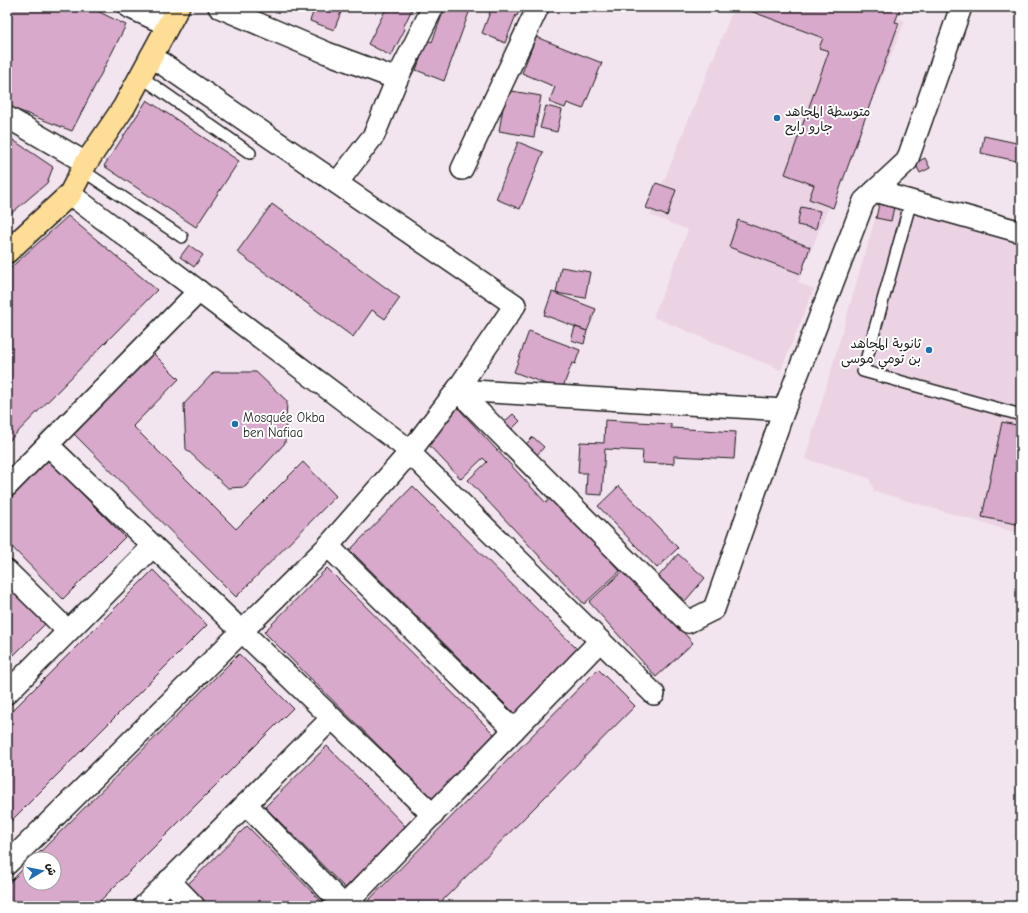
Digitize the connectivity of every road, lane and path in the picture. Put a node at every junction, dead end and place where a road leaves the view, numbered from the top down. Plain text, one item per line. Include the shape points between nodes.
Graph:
1 (129, 7) edge
2 (220, 7) edge
3 (433, 7) edge
4 (538, 7) edge
5 (961, 7) edge
6 (173, 16) edge
7 (151, 56) junction
8 (140, 76) junction
9 (397, 79) junction
10 (7, 116) edge
11 (250, 153) dead end
12 (84, 167) junction
13 (462, 169) dead end
14 (337, 183) junction
15 (875, 191) junction
16 (70, 194) junction
17 (911, 201) junction
18 (1021, 232) edge
19 (182, 237) dead end
20 (7, 252) edge
21 (199, 291) junction
22 (457, 390) junction
23 (784, 410) junction
24 (1021, 415) edge
25 (48, 445) junction
26 (410, 452) junction
27 (7, 486) edge
28 (153, 546) junction
29 (328, 546) junction
30 (7, 571) edge
31 (68, 631) junction
32 (242, 632) junction
33 (600, 641) junction
34 (7, 693) edge
35 (654, 694) dead end
36 (332, 718) junction
37 (514, 730) junction
38 (246, 804) junction
39 (432, 815) junction
40 (7, 864) edge
41 (169, 880) junction
42 (144, 906) edge
43 (194, 906) edge
44 (344, 906) edge

1 - 6 street
2 - 9 street via 327,53
3 - 9 street
4 - 13 street
5 - 15 street via 908,161
6 - 7 main road
7 - 8 main road
7 - 14 street
8 - 11 lane
8 - 12 main road via 124,107
9 - 14 street via 374,135
10 - 12 street
12 - 16 main road
12 - 19 lane
14 - 22 street via 515,305
15 - 17 street
15 - 23 street via 864,201
16 - 20 main road
16 - 21 street
17 - 18 street
17 - 24 lane via 863,371
21 - 25 street
21 - 26 street
22 - 23 street
22 - 23 street via 688,622 714,608
22 - 26 street
25 - 27 street
25 - 28 street
26 - 29 street
26 - 33 street
28 - 31 street
28 - 32 street
29 - 32 street
29 - 37 street
30 - 31 street
31 - 34 street
32 - 36 street
32 - 40 street
33 - 35 street
33 - 37 street
36 - 38 street
36 - 39 street
37 - 39 street
38 - 41 street
38 - 44 street
39 - 44 street
41 - 42 street
41 - 43 street

